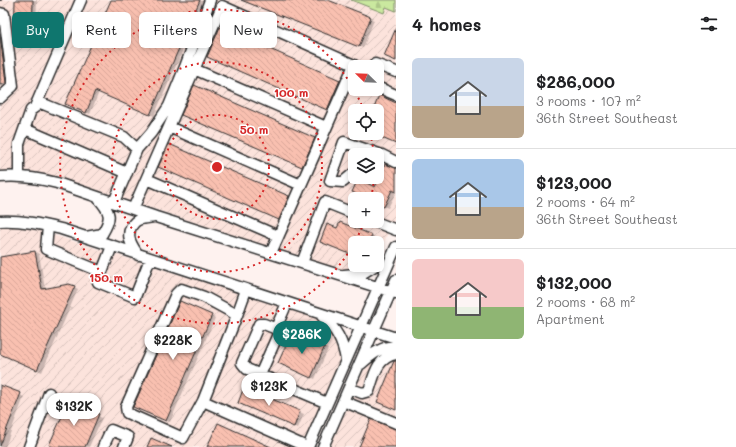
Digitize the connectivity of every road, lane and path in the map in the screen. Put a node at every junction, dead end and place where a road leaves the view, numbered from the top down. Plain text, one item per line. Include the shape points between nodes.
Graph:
1 (81, 0) edge
2 (210, 0) edge
3 (0, 13) edge
4 (384, 67) edge
5 (194, 69) junction
6 (396, 72) edge
7 (384, 90) edge
8 (396, 95) edge
9 (0, 98) edge
10 (35, 107) junction
11 (169, 127) junction
12 (326, 127) junction
13 (24, 129) junction
14 (358, 148) edge
15 (137, 149) junction
16 (384, 158) edge
17 (396, 162) edge
18 (127, 173) junction
19 (19, 176) junction
20 (0, 177) edge
21 (348, 178) edge
22 (147, 179) junction
23 (301, 185) junction
24 (96, 196) junction
25 (114, 202) junction
26 (133, 209) junction
27 (348, 211) edge
28 (156, 217) junction
29 (0, 221) edge
30 (384, 225) edge
31 (48, 226) junction
32 (396, 230) edge
33 (278, 236) junction
34 (84, 237) junction
35 (112, 246) junction
36 (395, 249) edge
37 (271, 253) junction
38 (138, 255) junction
39 (384, 258) edge
40 (150, 259) junction
41 (302, 263) junction
42 (102, 272) junction
43 (365, 272) edge
44 (342, 275) junction
45 (396, 280) edge
46 (378, 288) junction
47 (246, 290) junction
48 (393, 293) edge
49 (287, 303) junction
50 (319, 313) junction
51 (237, 315) junction
52 (360, 326) junction
53 (276, 328) junction
54 (373, 330) junction
55 (396, 338) edge
56 (396, 346) edge
57 (396, 354) edge
58 (346, 360) junction
59 (359, 365) junction
60 (260, 375) junction
61 (349, 388) junction
62 (49, 393) dead end
63 (203, 401) junction
64 (343, 401) junction
65 (327, 403) junction
66 (396, 423) edge
67 (29, 447) edge
68 (103, 447) edge
69 (124, 447) edge
70 (307, 447) edge
71 (323, 447) edge

1 - 10 street
2 - 15 street via 169,106
3 - 9 street via 4,14 13,86
4 - 6 street
5 - 11 street
5 - 12 street
5 - 12 street via 222,6 236,12 354,65
7 - 8 street
10 - 13 street via 31,110
10 - 15 street via 40,103 54,108 124,137
11 - 22 street
11 - 23 street
12 - 23 street
13 - 18 street
13 - 19 street via 19,144
14 - 21 street via 344,142 330,181 343,182
15 - 18 street
16 - 17 street
18 - 25 street
19 - 20 street
19 - 24 street via 42,179
22 - 26 street
22 - 33 street
23 - 33 street
24 - 25 street
24 - 34 street via 107,208 110,216 108,225 102,234
25 - 26 street
26 - 28 street
27 - 41 street via 325,202
28 - 37 street
28 - 38 street via 138,219 131,228 130,241
29 - 31 street via 18,220
30 - 32 street
31 - 34 street
31 - 42 street via 46,249
33 - 37 street
34 - 35 street
35 - 38 street
35 - 42 street
36 - 39 street
36 - 46 street
37 - 41 street
38 - 40 street
40 - 42 street via 135,297 98,282
40 - 47 street
41 - 44 street
43 - 44 street
44 - 46 street
45 - 48 street
46 - 48 street
46 - 52 street
47 - 49 street
47 - 51 street
48 - 54 street
49 - 50 street
49 - 53 street
50 - 52 street
50 - 58 street via 340,336
51 - 63 street
51 - 63 street via 204,297 181,289 176,294 126,407 127,413 183,438
52 - 54 street
52 - 58 street
53 - 60 street via 279,332
53 - 60 street via 259,324 242,363 247,369
54 - 55 street
54 - 59 street
56 - 59 street via 376,352
57 - 61 street via 384,358 380,363 369,391 362,393
58 - 65 street
59 - 61 street
60 - 65 street
61 - 64 street
62 - 67 street
63 - 70 street
64 - 66 street
64 - 71 street
65 - 70 street
68 - 69 street via 111,430 128,437

